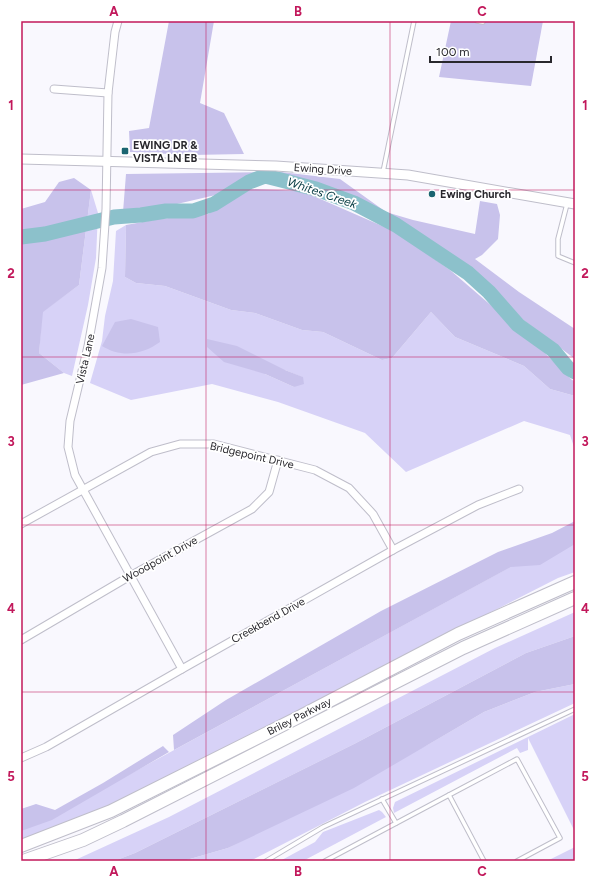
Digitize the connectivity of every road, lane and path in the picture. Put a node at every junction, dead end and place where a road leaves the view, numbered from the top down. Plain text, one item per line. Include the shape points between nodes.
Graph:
1 (118, 21) edge
2 (414, 21) edge
3 (477, 21) edge
4 (483, 22) dead end
5 (54, 89) dead end
6 (108, 93) junction
7 (21, 159) edge
8 (107, 163) junction
9 (383, 173) junction
10 (571, 203) edge
11 (575, 263) edge
12 (278, 460) junction
13 (83, 489) junction
14 (519, 489) dead end
15 (21, 524) edge
16 (393, 550) junction
17 (130, 576) junction
18 (575, 582) edge
19 (575, 598) edge
20 (21, 640) edge
21 (182, 669) junction
22 (575, 709) edge
23 (21, 758) edge
24 (449, 795) junction
25 (382, 799) junction
26 (396, 823) junction
27 (21, 846) edge
28 (23, 861) edge
29 (266, 861) edge
30 (325, 861) edge
31 (484, 861) edge
32 (517, 861) edge

1 - 6 street, Vista Lane
2 - 9 lane
3 - 4 lane
5 - 6 street
6 - 8 street, Vista Lane
7 - 8 street, Ewing Drive
8 - 9 street, Ewing Drive via 276,166
8 - 13 street, Vista Lane via 102,268 88,346 70,421 68,447 75,475
9 - 10 street, Ewing Drive via 408,174
10 - 11 lane via 558,239 558,256
12 - 13 street, Bridgepoint Drive via 214,444 180,444 151,452
12 - 16 street, Bridgepoint Drive via 315,470 349,488 373,514
12 - 17 street, Woodpoint Drive via 269,492 252,509
13 - 15 street, Bridgepoint Drive
13 - 17 street, Vista Lane
14 - 16 street, Creekbend Drive via 478,505
16 - 21 street, Creekbend Drive
17 - 20 street, Woodpoint Drive
17 - 21 street, Vista Lane
18 - 27 highway, Briley Parkway via 458,634 111,811
19 - 28 highway, Briley Parkway via 463,648 96,834
21 - 23 street, Creekbend Drive via 46,748
22 - 25 lane
24 - 26 lane
24 - 31 lane
24 - 32 lane via 517,759 560,838
25 - 26 lane
25 - 29 lane via 323,827
26 - 30 lane

